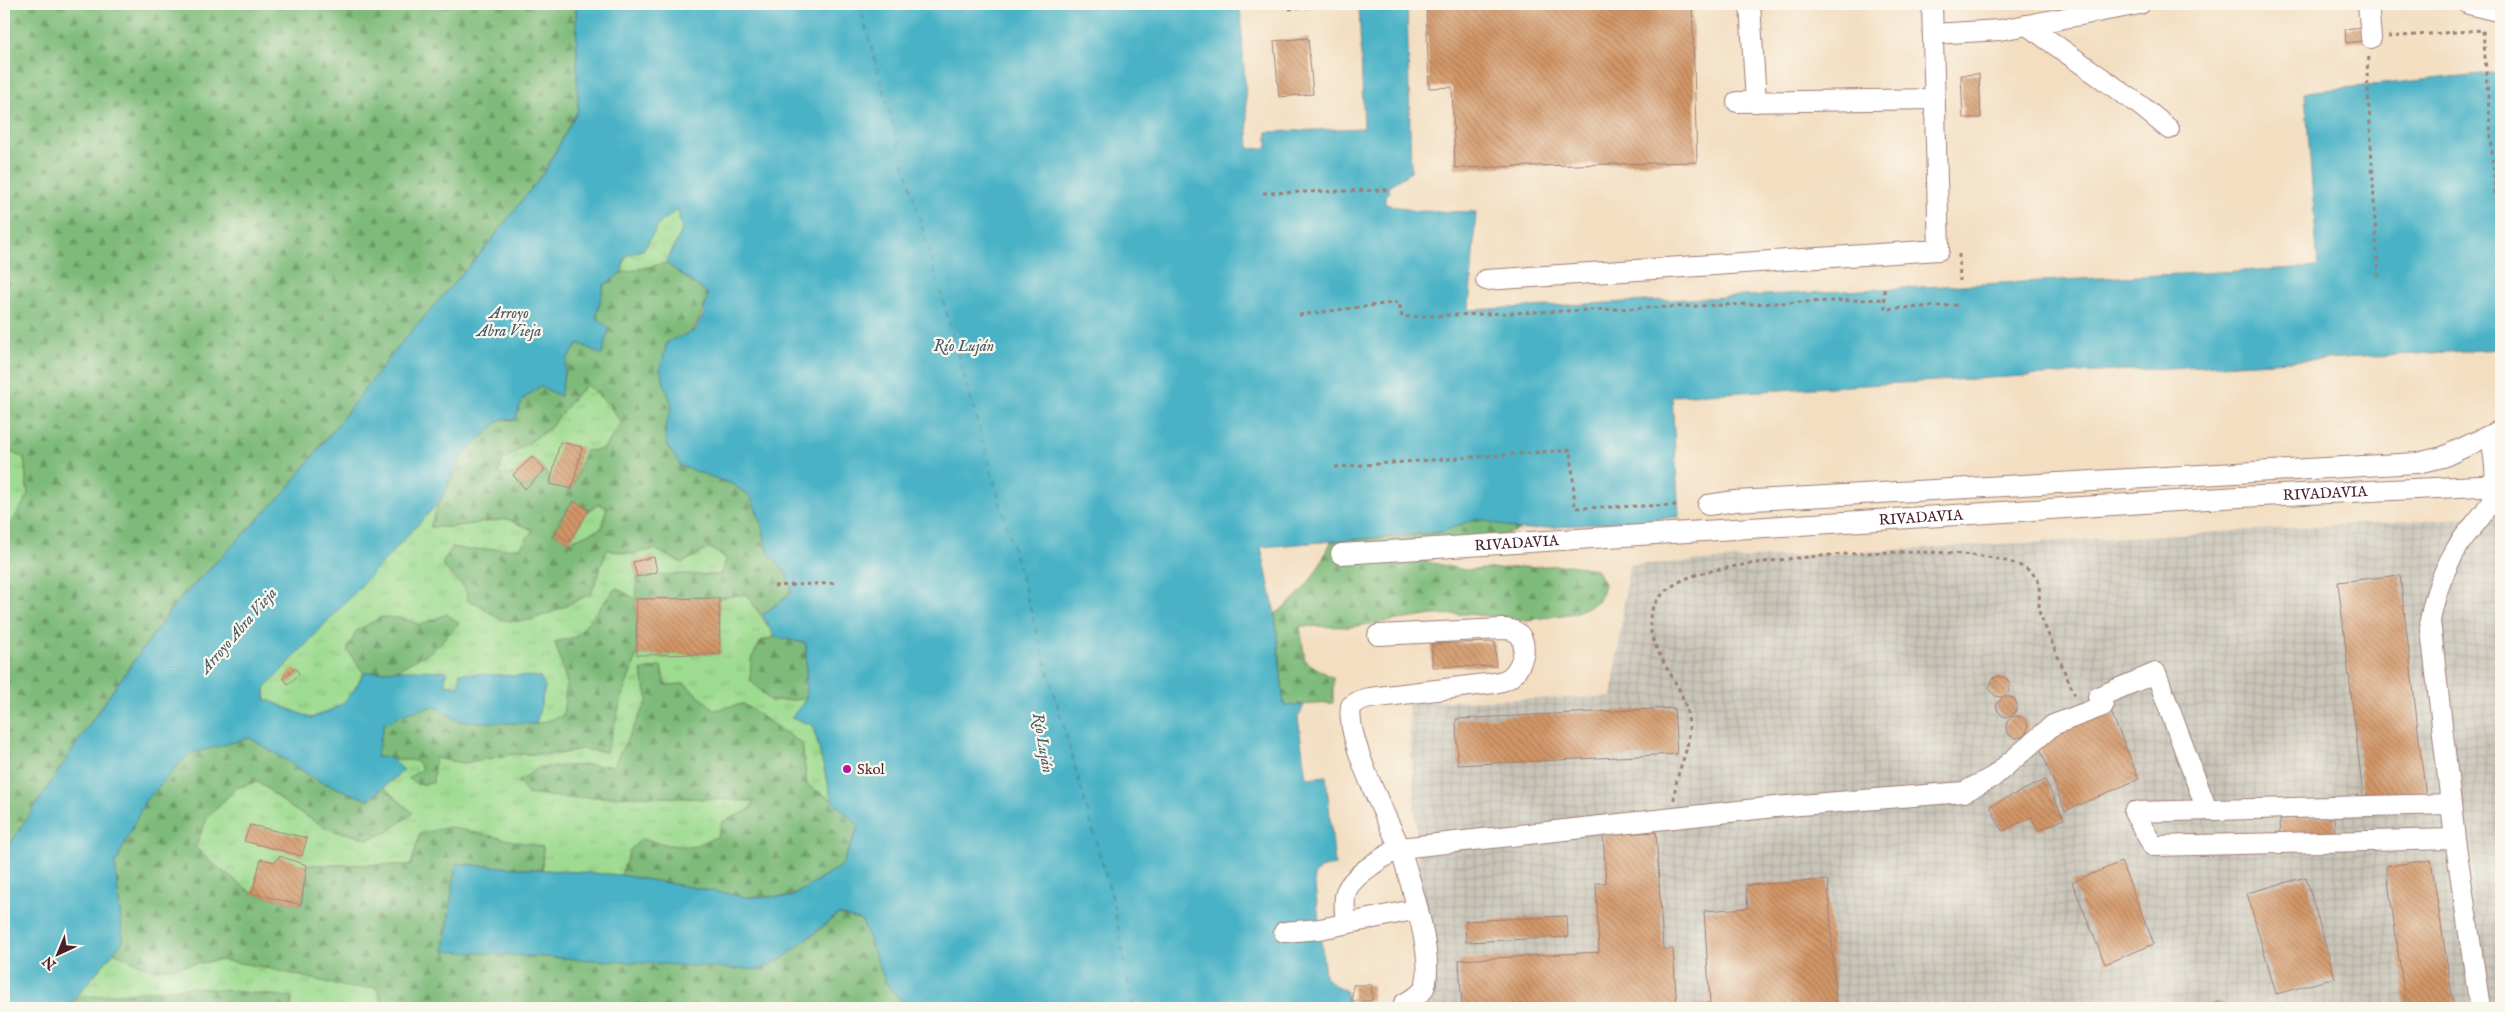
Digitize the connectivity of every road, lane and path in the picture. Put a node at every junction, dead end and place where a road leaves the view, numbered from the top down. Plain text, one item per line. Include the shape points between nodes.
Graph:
1 (1341, 4) edge
2 (1750, 4) edge
3 (1932, 4) edge
4 (2140, 4) edge
5 (2368, 4) edge
6 (2469, 4) edge
7 (1289, 9) dead end
8 (2501, 12) edge
9 (2027, 25) junction
10 (1933, 34) junction
11 (2371, 38) junction
12 (1935, 99) junction
13 (1736, 102) dead end
14 (1756, 102) junction
15 (2169, 129) dead end
16 (1388, 190) dead end
17 (1264, 193) dead end
18 (2501, 271) edge
19 (2378, 276) dead end
20 (1486, 280) dead end
21 (1884, 289) dead end
22 (1884, 299) junction
23 (1959, 305) dead end
24 (1299, 314) dead end
25 (2496, 433) edge
26 (1335, 467) dead end
27 (2498, 485) edge
28 (1678, 505) dead end
29 (1708, 505) dead end
30 (1341, 554) dead end
31 (835, 583) dead end
32 (774, 586) dead end
33 (1378, 635) dead end
34 (2083, 714) junction
35 (2451, 804) junction
36 (2207, 810) junction
37 (1676, 818) junction
38 (2455, 839) junction
39 (1400, 848) junction
40 (1418, 909) junction
41 (1346, 924) junction
42 (1284, 932) dead end
43 (1405, 1006) edge
44 (2480, 1008) edge

1 - 7 path
2 - 14 street
3 - 10 street
4 - 9 street
5 - 11 street
6 - 8 street
9 - 10 street
9 - 15 street
10 - 12 street
11 - 18 path via 2483,30
11 - 19 path via 2368,70
12 - 14 street
12 - 20 street via 1939,250
13 - 14 street
16 - 17 path
21 - 22 path
22 - 23 path via 1885,309
22 - 24 path via 1402,317 1400,302
25 - 27 street
25 - 29 street via 2443,457 2417,463
26 - 28 path via 1571,450 1575,508
27 - 30 street, RIVADAVIA via 2239,497
27 - 35 street via 2488,506 2444,570 2434,596 2430,621
31 - 32 path
33 - 39 street via 1502,628 1514,631 1520,637 1524,653 1519,669 1508,679 1370,698 1351,706 1349,716 1358,748
34 - 36 street via 2103,706 2098,697 2156,673
34 - 37 street via 2053,725 1993,777 1964,792
34 - 37 path via 2040,616 2037,602 2041,586 2035,575 2022,566 1992,557 1887,551 1767,561 1706,572 1671,587 1653,608 1650,619 1651,635 1684,700 1691,733 1687,754 1676,780
35 - 36 street
35 - 38 street
36 - 38 street via 2134,812 2153,846
37 - 39 street
38 - 44 street
39 - 40 street
39 - 41 street via 1350,883 1345,894
40 - 41 street
40 - 43 street via 1428,974 1422,991
41 - 42 street

